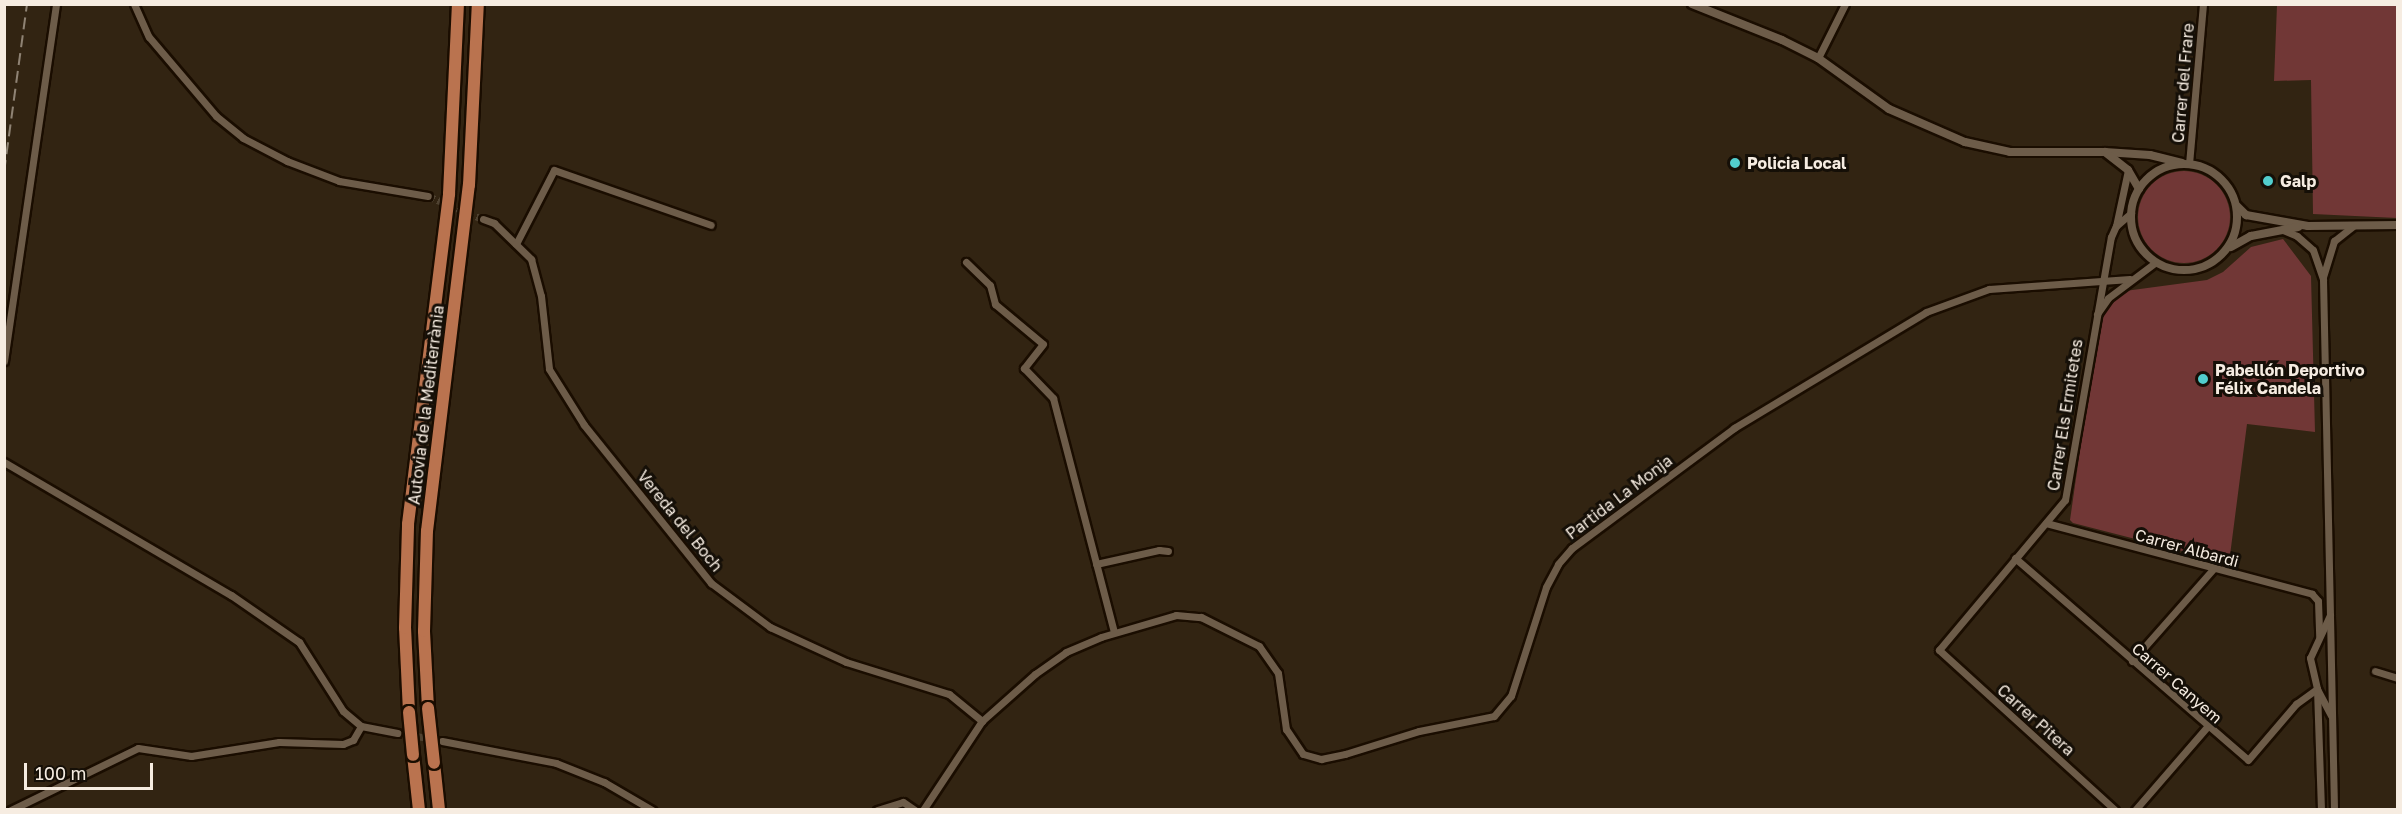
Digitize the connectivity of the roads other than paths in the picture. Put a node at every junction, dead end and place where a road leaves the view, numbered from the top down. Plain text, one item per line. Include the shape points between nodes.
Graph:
1 (56, 4) edge
2 (134, 4) edge
3 (458, 4) edge
4 (477, 4) edge
5 (1692, 4) edge
6 (1845, 4) edge
7 (2203, 4) edge
8 (1818, 58) junction
9 (2105, 152) junction
10 (2186, 164) junction
11 (2128, 170) junction
12 (2139, 189) junction
13 (428, 196) tunnel mouth
14 (2237, 206) junction
15 (2131, 213) junction
16 (483, 219) tunnel mouth
17 (711, 225) dead end
18 (2397, 225) edge
19 (2116, 226) junction
20 (2308, 226) junction
21 (2330, 226) junction
22 (2352, 226) junction
23 (2280, 230) junction
24 (2334, 241) junction
25 (516, 244) junction
26 (2225, 251) junction
27 (966, 262) dead end
28 (2156, 262) junction
29 (2104, 279) junction
30 (2130, 279) junction
31 (2323, 279) junction
32 (2094, 319) junction
33 (4, 361) edge
34 (4, 462) edge
35 (2046, 523) junction
36 (1168, 551) dead end
37 (2015, 558) junction
38 (1096, 564) junction
39 (2213, 569) junction
40 (2331, 613) junction
41 (1114, 632) junction
42 (2319, 636) junction
43 (1939, 650) joint
44 (2132, 661) junction
45 (2375, 671) dead end
46 (2397, 678) edge
47 (2317, 689) junction
48 (2332, 718) junction
49 (982, 722) junction
50 (361, 726) junction
51 (2207, 727) junction
52 (398, 733) tunnel mouth
53 (442, 741) tunnel mouth
54 (11, 810) edge
55 (419, 810) edge
56 (439, 810) edge
57 (652, 810) edge
58 (877, 810) edge
59 (915, 810) edge
60 (923, 810) edge
61 (2115, 810) edge
62 (2135, 810) edge
63 (2321, 810) edge
64 (2334, 810) edge

1 - 33 street
2 - 13 street via 149,38 216,116 243,138 286,161 339,181
3 - 55 highway, Autovia de la Mediterrània, bridge via 448,194 408,524 405,628
4 - 56 highway, Autovia de la Mediterrània, bridge via 469,185 427,531 424,631
5 - 8 street
6 - 8 street
7 - 10 street, Carrer del Frare
8 - 9 street via 1889,109 1965,142 2010,152
9 - 10 street via 2150,155
9 - 11 street
10 - 12 street via 2158,172
10 - 14 street via 2216,174
11 - 12 street
11 - 19 street, Carrer Els Ermitetes
12 - 15 street
14 - 20 street via 2246,215
14 - 26 street via 2236,229
15 - 19 street
15 - 28 street via 2137,241
16 - 25 street, Vereda del Boch via 494,223
17 - 25 street via 554,170
18 - 22 street
19 - 29 street, Carrer Els Ermitetes
20 - 21 street
20 - 23 street
21 - 22 street
21 - 24 street
22 - 24 street
23 - 26 street via 2251,236
23 - 31 street via 2297,236 2313,250
24 - 31 street
25 - 49 street, Vereda del Boch via 531,259 549,369 584,425 711,583 770,627 846,662 949,694
26 - 28 street via 2193,270 2174,269
27 - 38 street via 990,285 995,304 1042,344 1024,368 1053,398
28 - 30 street, Carrer Els Ermitetes
29 - 30 street, Partida La Monja
29 - 32 street, Carrer Els Ermitetes
29 - 41 street, Partida La Monja via 1989,289 1926,312 1734,428 1572,548 1558,564 1546,587 1511,696 1494,716 1419,731 1321,759 1303,754 1286,729 1282,688 1270,658 1247,638 1201,618 1176,615
30 - 32 street, Carrer Els Ermitetes via 2108,298
31 - 40 street
32 - 35 street, Carrer Els Ermitetes via 2065,500
34 - 50 street via 231,595 299,642 343,711
35 - 37 street, Carrer Els Ermitetes
35 - 39 street, Carrer Albardi
36 - 38 street
37 - 43 street, Carrer Els Ermitetes
37 - 44 street, Carrer Canyem
38 - 41 street
39 - 42 street, Carrer Albardi via 2312,594 2318,601
39 - 44 street
40 - 42 street
40 - 48 street
41 - 49 street via 1066,652
42 - 47 street via 2310,658
43 - 61 street, Carrer Pitera
44 - 51 street, Carrer Canyem
45 - 46 street
47 - 48 street
47 - 51 street, Carrer Canyem via 2296,704 2248,760
47 - 63 street
48 - 64 street
49 - 60 street
50 - 52 street
50 - 54 street via 353,740 343,744 279,742 191,756 138,748
51 - 62 street
53 - 57 street via 556,763 604,782
58 - 59 street via 903,802

